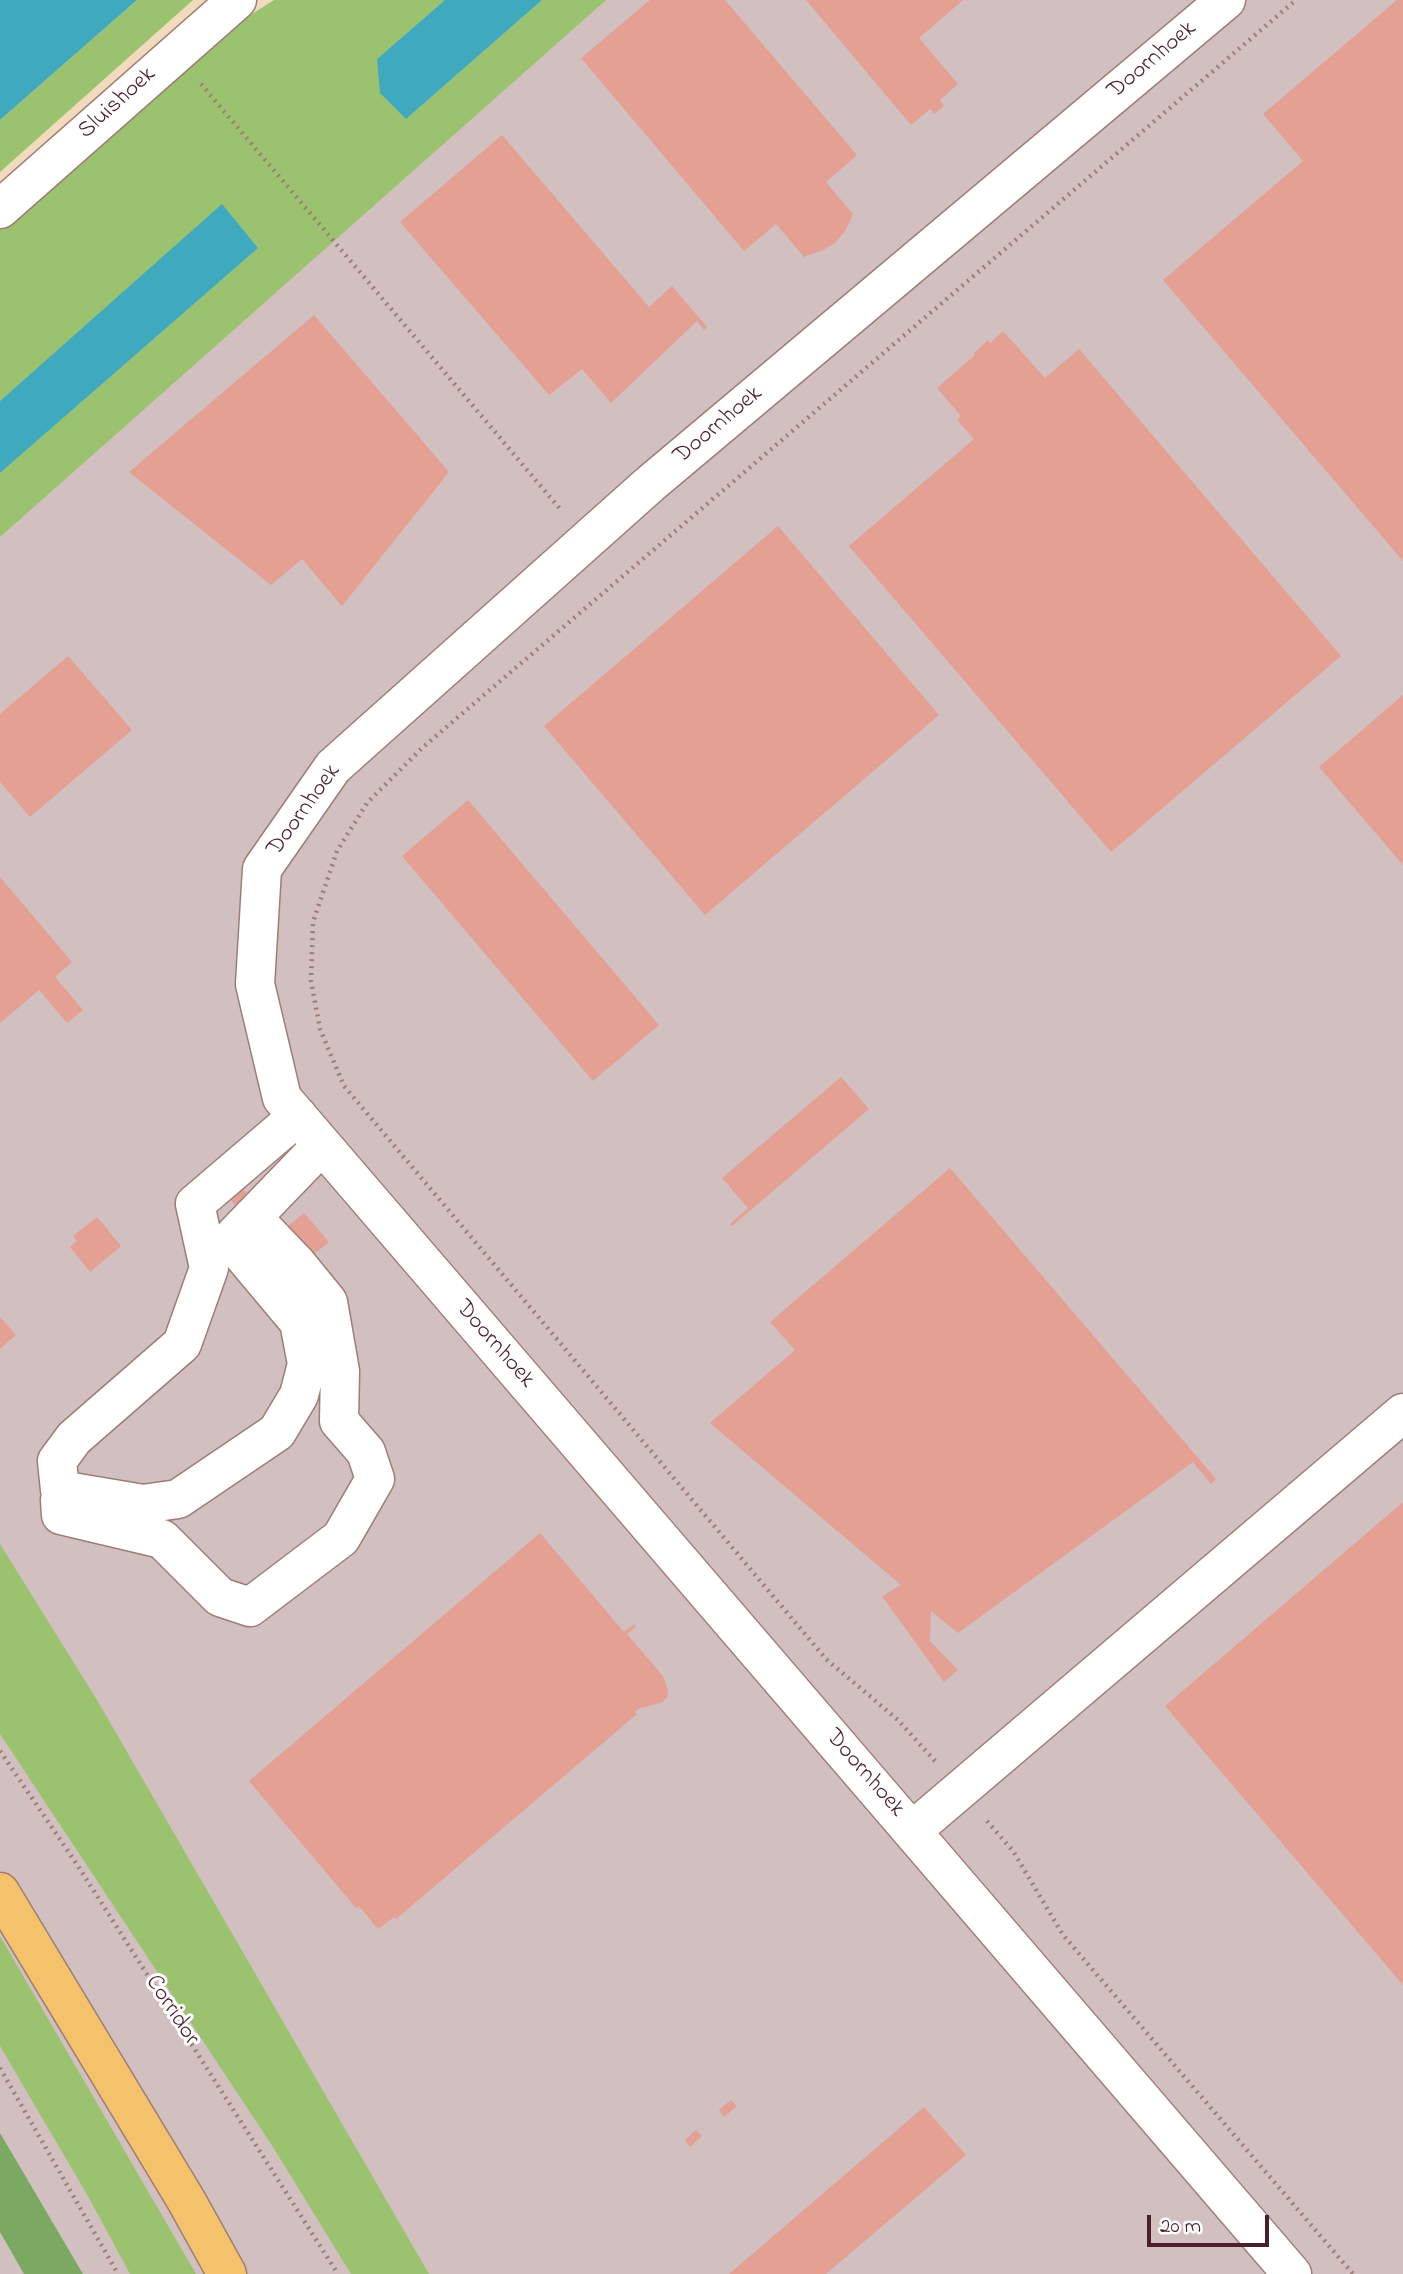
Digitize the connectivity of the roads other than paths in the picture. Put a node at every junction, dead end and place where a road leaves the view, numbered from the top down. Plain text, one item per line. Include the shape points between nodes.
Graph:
1 (237, 0) edge
2 (1226, 0) edge
3 (0, 209) edge
4 (298, 1116) junction
5 (322, 1145) junction
6 (252, 1217) junction
7 (1403, 1413) edge
8 (60, 1490) junction
9 (913, 1830) junction
10 (0, 1892) edge
11 (227, 2274) edge
12 (1293, 2274) edge

1 - 3 street, Sluishoek
2 - 4 street, Doornhoek via 660,475 333,767 262,869 255,985 282,1098
4 - 5 street, Doornhoek
4 - 8 street via 195,1204 209,1268 182,1344 74,1438 57,1461
5 - 6 street
5 - 9 street, Doornhoek
6 - 8 street via 235,1235 237,1248 299,1322 307,1364 299,1395 277,1432 178,1499 143,1504
6 - 8 street via 328,1302 340,1371 339,1421 366,1452 375,1479 341,1538 250,1607 220,1597 162,1539 61,1515
7 - 9 street, Doornhoek
9 - 12 street, Doornhoek
10 - 11 main road

